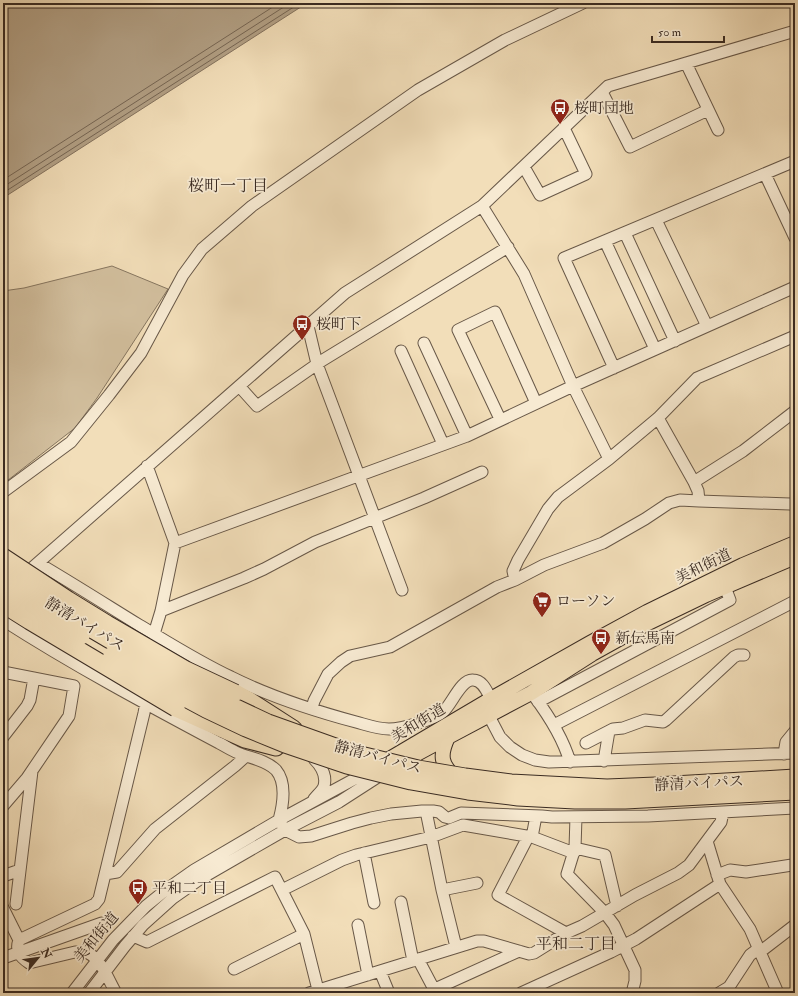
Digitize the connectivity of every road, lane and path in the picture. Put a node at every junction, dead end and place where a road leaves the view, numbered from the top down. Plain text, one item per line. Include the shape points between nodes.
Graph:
1 (583, 3) edge
2 (795, 31) edge
3 (686, 63) junction
4 (602, 92) junction
5 (708, 110) junction
6 (564, 128) junction
7 (718, 130) dead end
8 (795, 161) edge
9 (524, 166) junction
10 (765, 174) junction
11 (482, 206) junction
12 (656, 220) junction
13 (625, 233) junction
14 (795, 238) edge
15 (605, 241) junction
16 (508, 247) junction
17 (795, 287) edge
18 (308, 326) junction
19 (707, 326) junction
20 (795, 336) edge
21 (675, 341) junction
22 (424, 343) dead end
23 (655, 350) junction
24 (401, 351) dead end
25 (318, 364) junction
26 (614, 368) junction
27 (239, 386) junction
28 (573, 386) junction
29 (536, 404) junction
30 (795, 411) edge
31 (658, 418) junction
32 (500, 419) junction
33 (467, 436) junction
34 (443, 444) junction
35 (609, 460) junction
36 (147, 466) junction
37 (482, 472) dead end
38 (359, 475) junction
39 (694, 482) junction
40 (3, 492) edge
41 (699, 501) junction
42 (795, 506) edge
43 (375, 518) junction
44 (175, 543) junction
45 (795, 543) edge
46 (3, 557) edge
47 (795, 557) edge
48 (38, 562) junction
49 (3, 574) edge
50 (515, 580) junction
51 (725, 587) junction
52 (3, 589) edge
53 (402, 590) dead end
54 (3, 594) edge
55 (795, 601) edge
56 (3, 604) edge
57 (161, 611) junction
58 (3, 620) edge
59 (154, 634) junction
60 (612, 642) junction
61 (744, 655) dead end
62 (621, 658) junction
63 (3, 672) edge
64 (34, 678) junction
65 (524, 681) junction
66 (535, 697) junction
67 (491, 699) junction
68 (146, 704) junction
69 (312, 708) junction
70 (489, 716) junction
71 (554, 725) junction
72 (609, 731) junction
73 (795, 731) edge
74 (3, 737) edge
75 (448, 737) junction
76 (586, 743) dead end
77 (790, 754) edge
78 (246, 756) junction
79 (314, 759) junction
80 (604, 761) junction
81 (570, 762) junction
82 (32, 770) junction
83 (378, 771) junction
84 (795, 771) edge
85 (795, 778) edge
86 (457, 780) junction
87 (795, 791) edge
88 (795, 798) edge
89 (310, 804) junction
90 (3, 806) edge
91 (795, 808) edge
92 (426, 811) junction
93 (536, 812) junction
94 (723, 812) junction
95 (576, 817) junction
96 (279, 820) junction
97 (285, 830) junction
98 (431, 837) junction
99 (530, 837) junction
100 (707, 841) junction
101 (574, 850) junction
102 (364, 853) junction
103 (795, 868) edge
104 (20, 870) junction
105 (105, 874) junction
106 (3, 876) edge
107 (719, 879) junction
108 (477, 883) dead end
109 (282, 890) junction
110 (442, 890) junction
111 (401, 902) dead end
112 (374, 903) dead end
113 (16, 904) dead end
114 (617, 906) junction
115 (3, 908) edge
116 (605, 913) junction
117 (102, 923) dead end
118 (358, 925) dead end
119 (795, 925) edge
120 (566, 933) junction
121 (304, 934) junction
122 (133, 936) junction
123 (19, 940) junction
124 (624, 945) junction
125 (456, 947) junction
126 (519, 951) junction
127 (759, 951) junction
128 (19, 953) junction
129 (3, 958) edge
130 (97, 960) junction
131 (415, 960) junction
132 (234, 969) dead end
133 (380, 971) junction
134 (105, 972) junction
135 (368, 975) junction
136 (543, 989) edge
137 (436, 991) edge
138 (314, 992) edge
139 (72, 993) edge
140 (89, 993) edge
141 (116, 993) edge
142 (389, 993) edge
143 (521, 993) edge
144 (632, 993) edge
145 (719, 993) edge
146 (778, 993) edge

1 - 40 street via 505,40 418,90 252,206 202,249 183,275 141,353 71,442
2 - 3 street
3 - 4 street via 608,86
3 - 5 street
4 - 5 street via 630,147
4 - 6 street
5 - 7 street
6 - 9 street
6 - 9 street via 586,174 540,195
8 - 10 street
9 - 11 street
10 - 12 street
10 - 14 street
11 - 16 street
11 - 18 street via 345,293
12 - 13 street
12 - 19 street
13 - 15 street
13 - 21 street
15 - 23 street
15 - 26 street via 564,258
16 - 25 street
16 - 28 street via 524,274
17 - 19 street
18 - 25 street
18 - 27 street
19 - 21 street
20 - 31 street via 697,378
21 - 23 street
22 - 33 street
23 - 26 street
24 - 34 street
25 - 27 street via 257,406
25 - 38 street
26 - 28 street
27 - 36 street
28 - 29 street
28 - 35 street
29 - 32 street
29 - 32 street via 495,312 458,330
30 - 39 street via 743,450
31 - 35 street
31 - 39 street
32 - 33 street
33 - 34 street
34 - 38 street
35 - 50 street via 558,497 548,509 518,560 513,571
36 - 44 street
36 - 48 street
37 - 43 street
38 - 43 street
38 - 44 street
39 - 41 street
41 - 42 street
41 - 50 street via 680,500 669,503 603,543
43 - 53 street
43 - 57 street via 315,542 244,578
44 - 57 street
45 - 65 main road, 美和街道 via 647,612
46 - 83 highway, bridge via 107,624 186,670 235,693 315,744 349,756
47 - 51 main road, 美和街道
48 - 54 street
48 - 59 street
49 - 85 highway, 静清バイパス, bridge via 185,684 268,723 352,752 418,769 511,784 607,788
50 - 69 street via 497,587 390,647 350,656 328,674
51 - 60 main road, 美和街道
51 - 62 street via 730,600
52 - 87 highway, 静清バイパス, bridge via 206,709 285,744 347,765 411,781 518,797 625,800
55 - 71 street
56 - 79 highway, bridge via 176,708 245,738
57 - 59 street
58 - 68 street via 38,643
59 - 68 street
59 - 69 street via 232,678
60 - 62 street
60 - 66 main road, 美和街道
61 - 72 street via 734,658 666,720 645,720
62 - 66 street
63 - 64 street
64 - 74 street via 27,706
64 - 82 street via 74,686 69,716
65 - 66 street
65 - 67 main road, 美和街道
66 - 70 main road, 美和街道
66 - 71 street
67 - 69 street via 478,681 468,681 443,712 434,718 389,729
67 - 83 main road, 美和街道
68 - 78 street
68 - 105 street
70 - 75 main road, 美和街道
70 - 81 street via 500,736 522,755 535,760
71 - 81 street
72 - 76 street
72 - 80 street
73 - 77 street via 786,742
75 - 83 main road, 美和街道
75 - 86 main road via 444,744 443,761
77 - 80 street
78 - 96 street via 270,765 277,771 283,789
78 - 105 street via 155,829 117,872
79 - 83 highway
79 - 89 street via 320,765 325,778 324,787
80 - 81 street
82 - 90 street
82 - 104 street
83 - 86 highway
83 - 89 street, 美和街道
83 - 93 highway via 423,788 497,801
83 - 97 street, 美和街道 via 339,802
84 - 86 highway via 563,790 535,790
88 - 93 highway
89 - 96 street, 美和街道
91 - 94 street
92 - 93 street via 439,812 445,818 461,813
92 - 97 street via 370,818 311,836 299,837
92 - 98 street
93 - 95 street via 552,817
93 - 99 street
94 - 95 street
94 - 100 street via 721,822
95 - 101 street
96 - 97 street
96 - 130 street, 美和街道 via 194,870 167,889 146,906
97 - 122 street, 美和街道 via 200,879 173,898
98 - 99 street via 463,825
98 - 102 street
98 - 110 street
99 - 101 street
99 - 120 street via 498,895
100 - 107 street
100 - 114 street via 684,869
101 - 114 street via 604,855
101 - 116 street via 567,874
102 - 109 street via 342,860
102 - 112 street
103 - 107 street via 792,865 746,872 730,870
104 - 106 street
104 - 113 street
105 - 123 street via 99,899 95,904
107 - 124 street
107 - 127 street via 750,929
108 - 110 street
109 - 121 street
109 - 122 street via 275,877 147,942
110 - 125 street
111 - 131 street
114 - 116 street
115 - 123 street
116 - 120 street
116 - 124 street
117 - 128 street
118 - 135 street
119 - 127 street
120 - 126 street via 534,953
121 - 132 street
121 - 138 street
122 - 134 street, 美和街道
123 - 128 street
124 - 136 street
124 - 144 street via 635,970
125 - 126 street via 484,941
125 - 131 street
126 - 137 street
127 - 145 street via 750,956 729,987
127 - 146 street
128 - 129 street
128 - 130 street via 29,963 75,952 88,953
130 - 134 street
130 - 139 street, 美和街道
131 - 133 street
131 - 137 street
133 - 135 street
133 - 142 street
134 - 140 street, 美和街道
134 - 141 street
135 - 138 street
136 - 143 street

